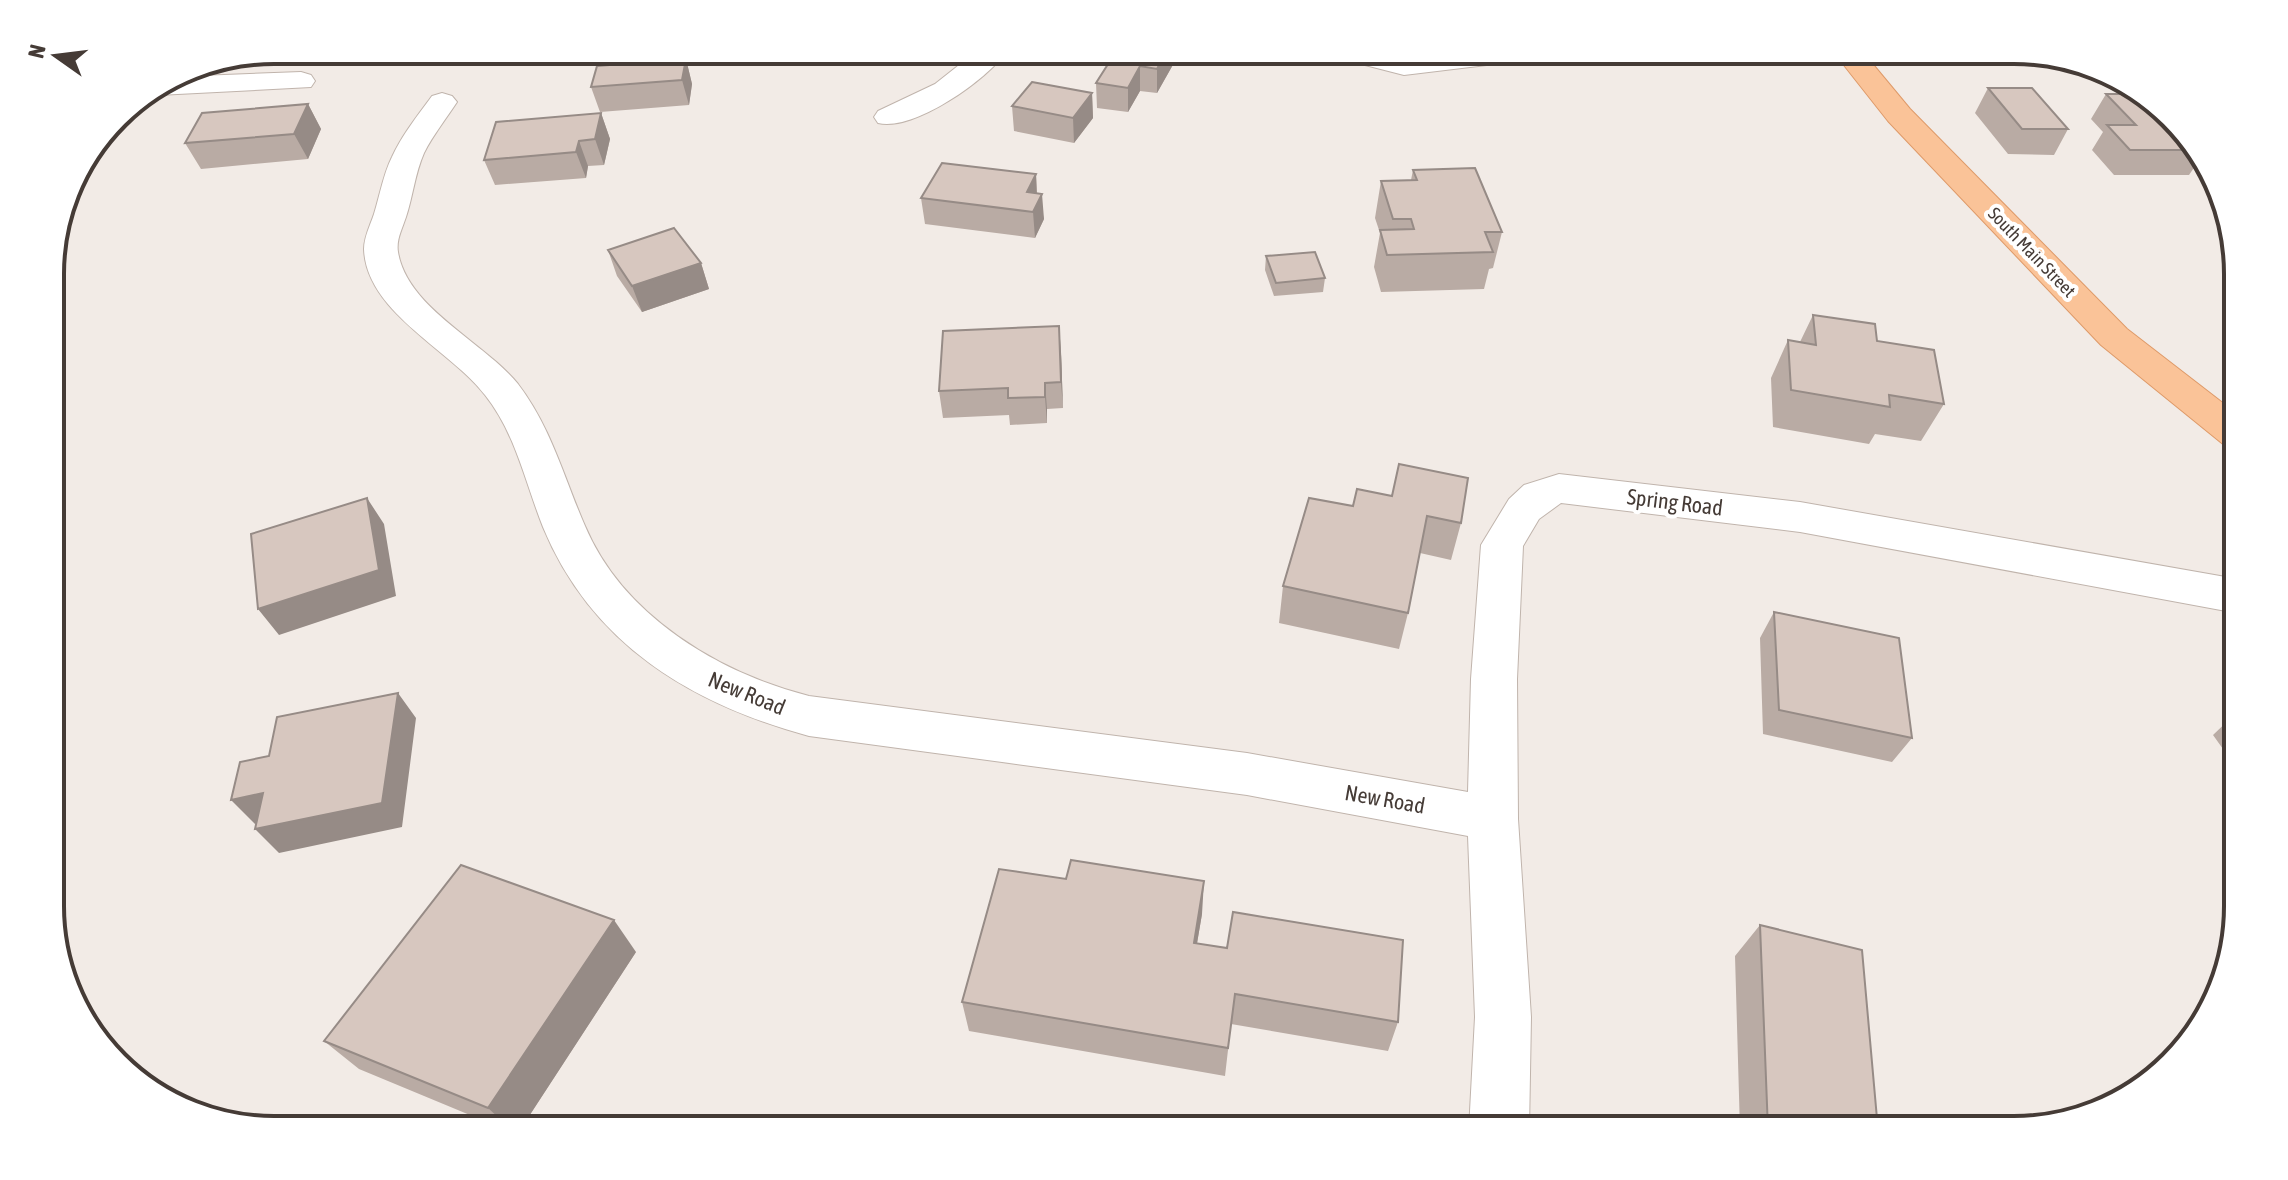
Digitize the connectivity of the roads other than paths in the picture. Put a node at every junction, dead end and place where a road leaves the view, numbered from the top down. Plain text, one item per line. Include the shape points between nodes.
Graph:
1 (981, 64) edge
2 (1396, 64) edge
3 (1439, 64) edge
4 (1857, 64) edge
5 (301, 81) dead end
6 (183, 85) edge
7 (442, 102) dead end
8 (889, 117) dead end
9 (2224, 425) edge
10 (2224, 594) edge
11 (1493, 819) junction
12 (1499, 1116) edge

1 - 8 street via 944,94
2 - 3 street
4 - 9 main road, South Main Street via 1899,115 2114,337
5 - 6 street
7 - 11 street, New Road via 408,155 380,248 384,267 408,303 495,381 530,432 565,530 583,563 605,596 669,655 757,702 809,716 1247,774
10 - 11 street, Spring Road via 1800,517 1559,488 1539,495 1524,509 1502,545
11 - 12 street, Spring Road via 1503,1017

